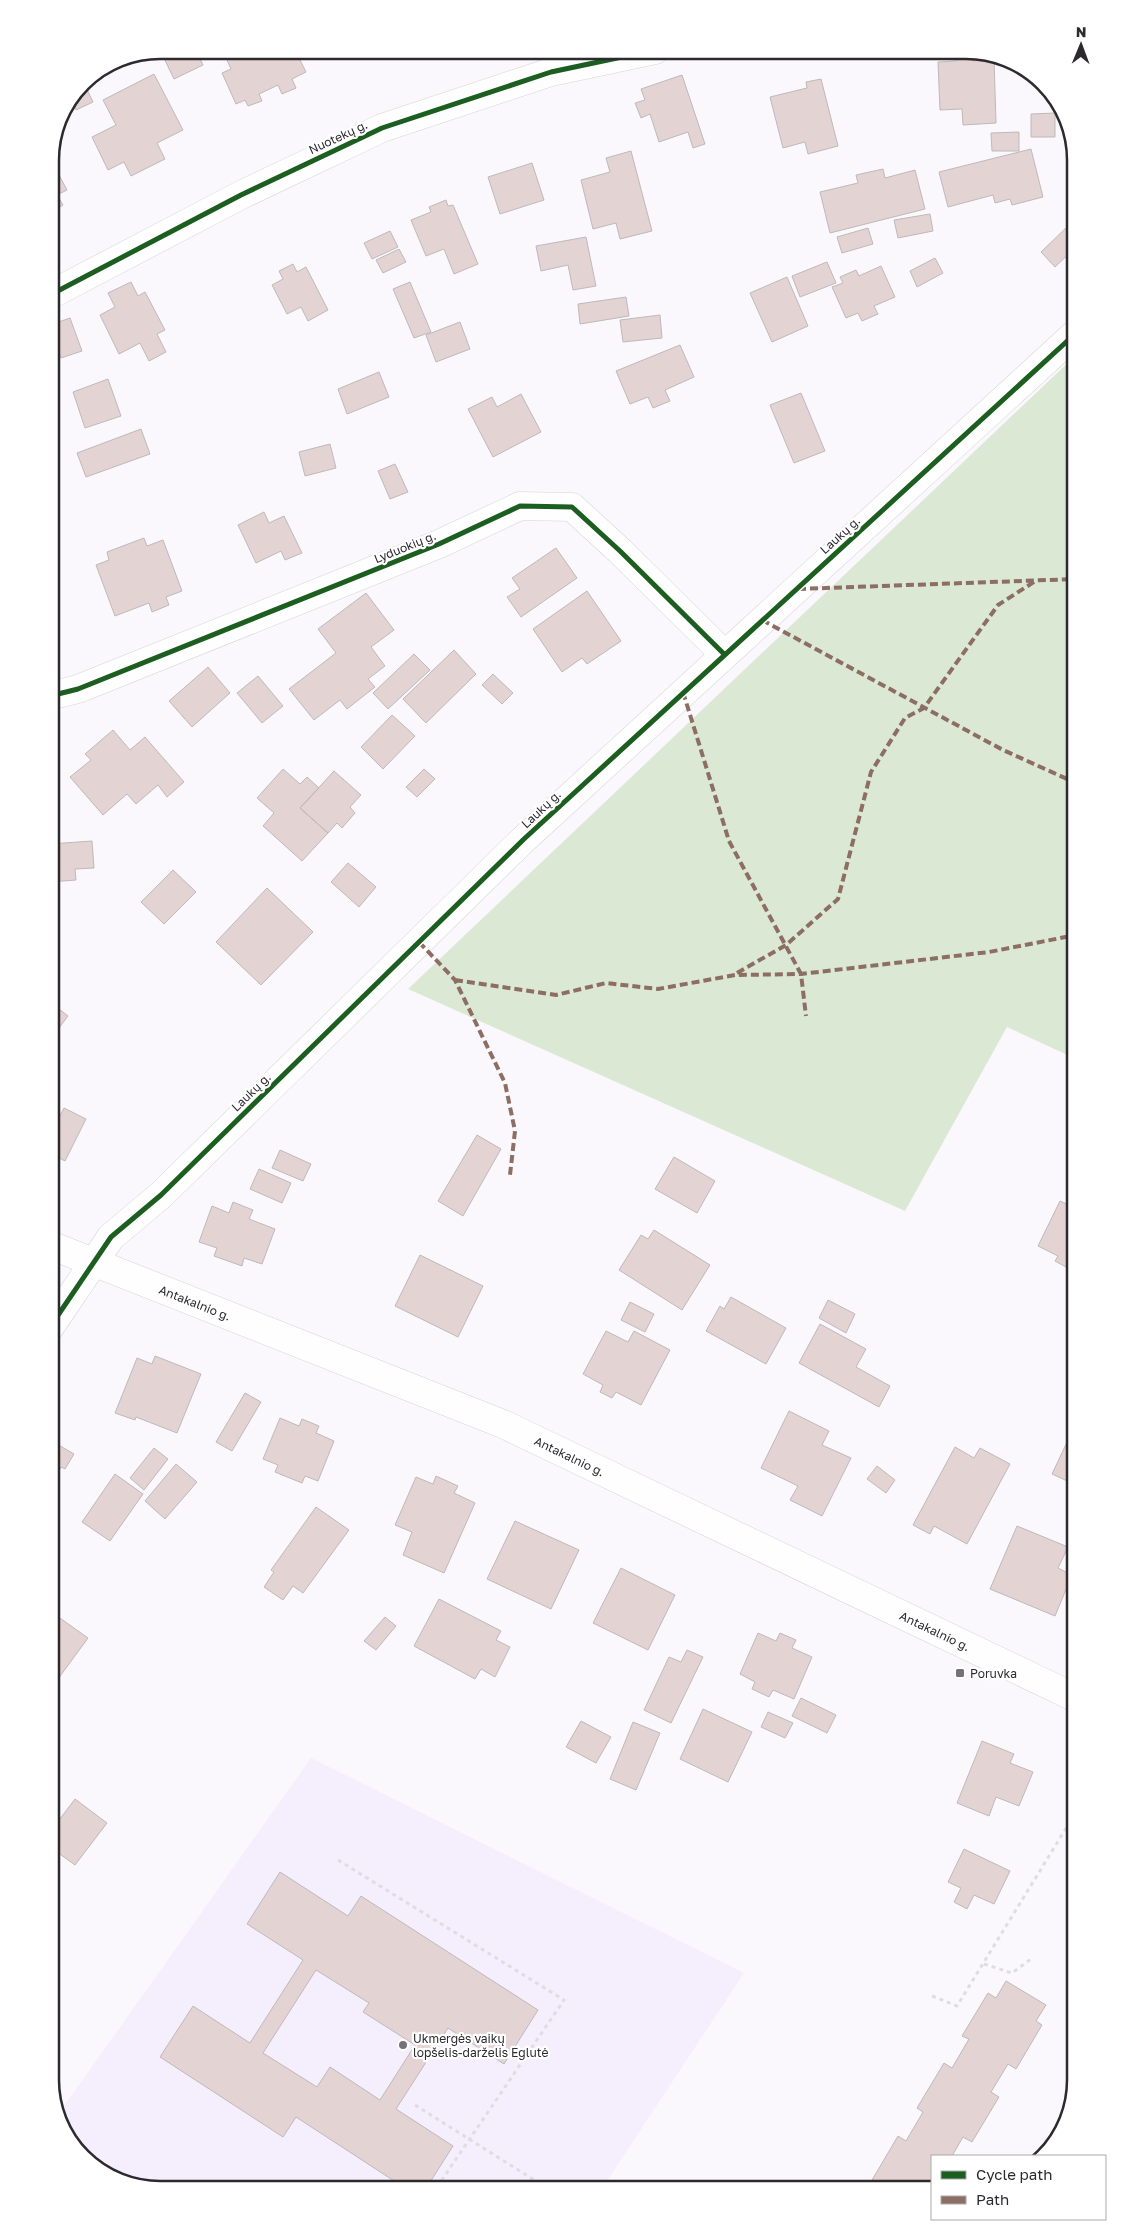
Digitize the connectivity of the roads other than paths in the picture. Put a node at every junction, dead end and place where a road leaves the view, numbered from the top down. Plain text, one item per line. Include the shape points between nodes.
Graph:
1 (612, 59) edge
2 (59, 290) edge
3 (1067, 341) edge
4 (724, 654) junction
5 (59, 694) edge
6 (59, 1249) edge
7 (93, 1263) junction
8 (59, 1314) edge
9 (1067, 1694) edge

1 - 2 street, Nuotekų g. via 551,72 382,128 241,194
3 - 4 street, Laukų g.
4 - 5 street, Lyduokių g. via 572,507 520,506 430,548 78,689
4 - 7 street, Laukų g. via 524,839 161,1195 110,1237
6 - 7 street, Antakalnio g.
7 - 8 street, Laukų g.
7 - 9 street, Antakalnio g. via 503,1424

